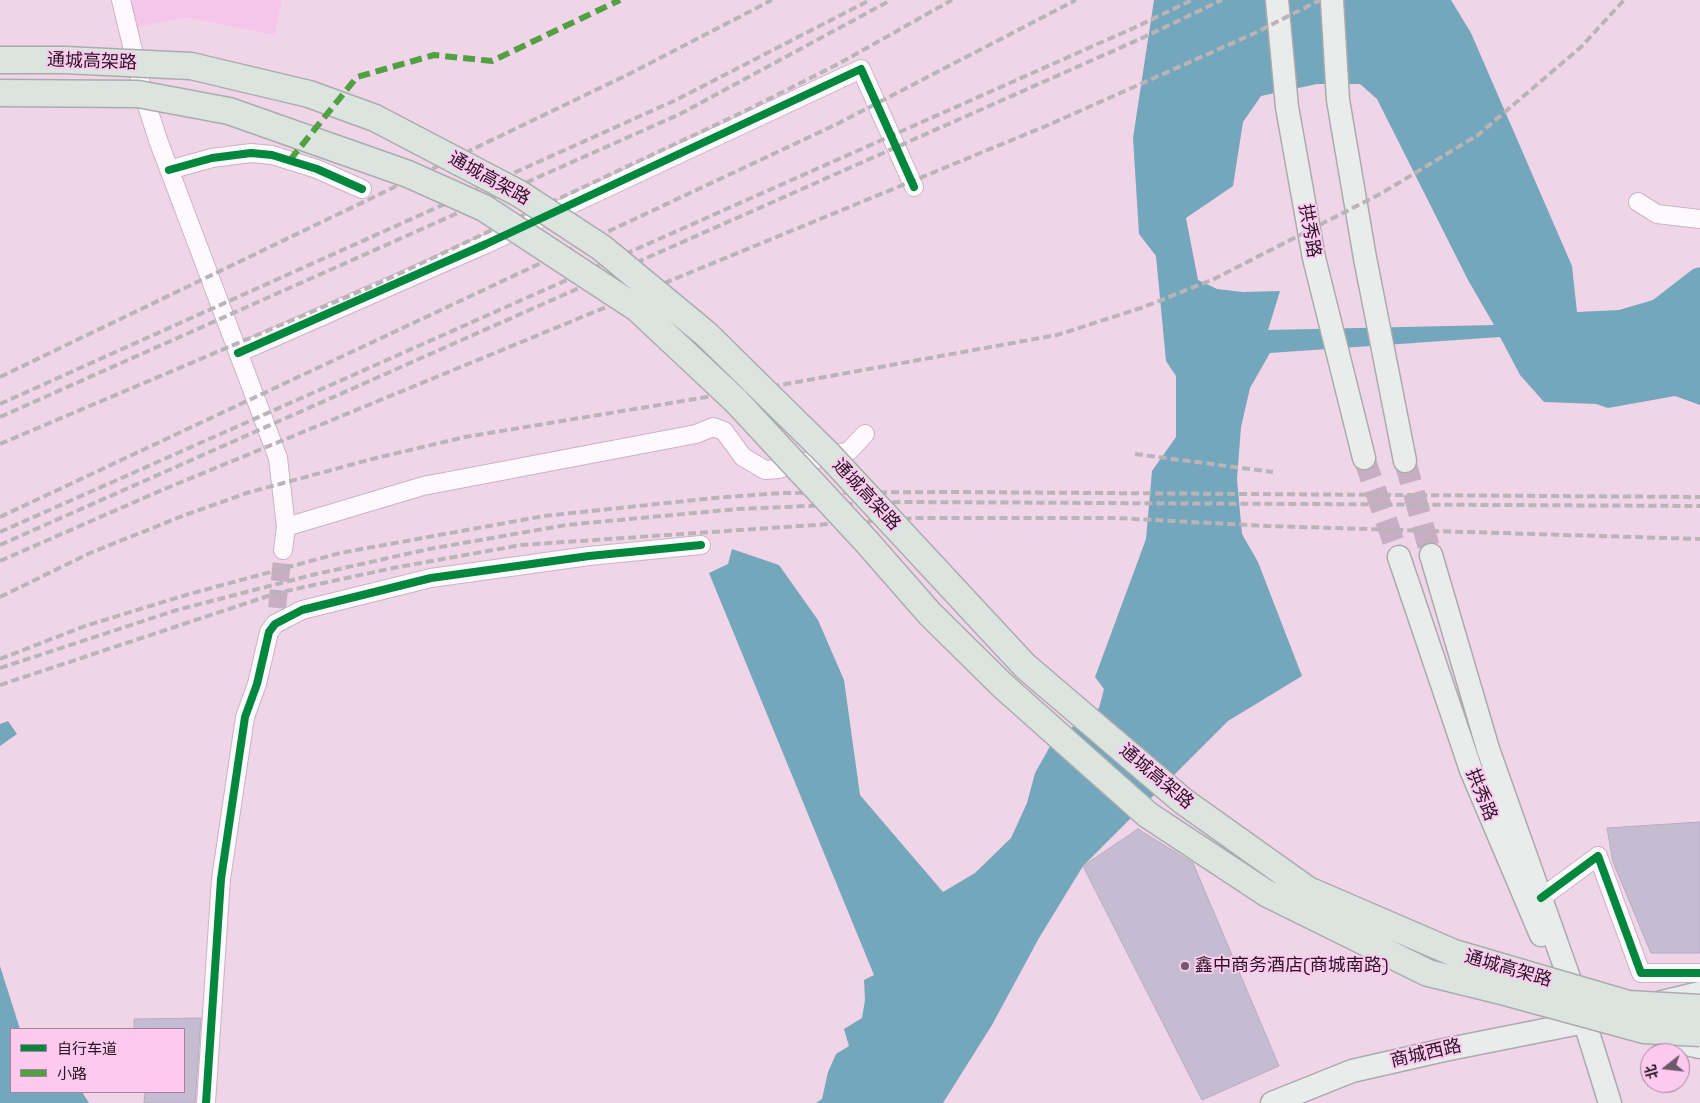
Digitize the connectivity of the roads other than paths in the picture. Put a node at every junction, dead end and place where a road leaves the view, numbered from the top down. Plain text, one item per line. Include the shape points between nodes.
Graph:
1 (121, 0) edge
2 (1277, 0) edge
3 (1332, 0) edge
4 (0, 60) edge
5 (0, 93) edge
6 (169, 170) junction
7 (914, 187) dead end
8 (362, 188) dead end
9 (1638, 202) dead end
10 (1700, 219) edge
11 (238, 353) junction
12 (865, 434) dead end
13 (1364, 458) tunnel mouth
14 (1405, 461) tunnel mouth
15 (286, 526) junction
16 (701, 545) dead end
17 (283, 550) tunnel mouth
18 (1432, 555) tunnel mouth
19 (1399, 557) tunnel mouth
20 (1541, 898) junction
21 (1700, 973) edge
22 (1700, 993) edge
23 (1700, 1008) edge
24 (1585, 1023) junction
25 (1700, 1032) edge
26 (1700, 1047) edge
27 (206, 1103) edge
28 (1272, 1103) edge
29 (1610, 1103) edge

1 - 6 street via 144,96
2 - 13 main road, 拱秀路 via 1287,107 1314,258
3 - 14 main road via 1338,100
4 - 23 highway, 通城高架路, bridge via 192,66 309,94 375,118 520,194 602,248 706,334 829,455 1025,666 1183,801 1308,890 1454,953 1628,1004
5 - 25 highway, 通城高架路, bridge via 138,94 229,112 399,171 484,208 638,309 736,401 930,614 1002,685 1148,815 1266,893 1428,973 1644,1030
6 - 8 street via 212,158 272,154
6 - 11 street
7 - 11 street via 861,68 486,244
9 - 10 street via 1657,214
11 - 15 street via 278,458
12 - 15 street via 849,451 765,470 743,457 724,431 713,427 696,434 423,486
15 - 17 street
16 - 27 street via 589,556 431,578 276,616 245,717 221,879
18 - 20 main road, 拱秀路 via 1488,749
19 - 24 main road, 拱秀路 via 1470,770 1528,910
20 - 21 street via 1598,856 1641,973
20 - 24 main road, 拱秀路
22 - 24 main road, 商城西路
24 - 26 main road, 商城西路
24 - 28 main road, 商城西路 via 1444,1050 1352,1072
24 - 29 main road, 拱秀路

